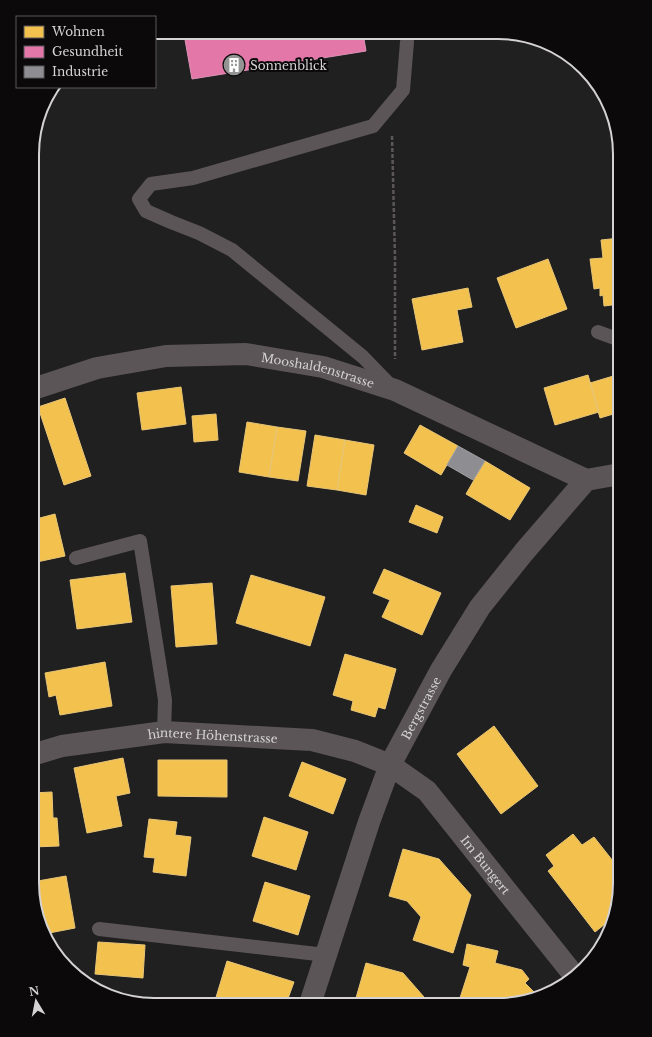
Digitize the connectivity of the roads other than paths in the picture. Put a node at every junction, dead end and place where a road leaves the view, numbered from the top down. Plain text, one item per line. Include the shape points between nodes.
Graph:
1 (407, 42) dead end
2 (598, 332) dead end
3 (613, 337) edge
4 (39, 386) edge
5 (394, 390) junction
6 (613, 475) edge
7 (586, 480) junction
8 (76, 558) dead end
9 (164, 732) junction
10 (39, 753) edge
11 (390, 765) junction
12 (99, 929) dead end
13 (326, 955) junction
14 (571, 971) edge
15 (312, 998) edge

1 - 5 lane via 403,90 373,126 193,178 151,184 139,199 146,211 232,250 363,357
2 - 3 lane
4 - 5 street, Mooshaldenstrasse via 97,368 166,356 246,354 323,367
5 - 7 street, Mooshaldenstrasse
6 - 7 street
7 - 11 street, Bergstrasse via 480,607 441,670
8 - 9 lane via 140,541 165,700
9 - 10 street, hintere Höhenstrasse via 62,746
9 - 11 street, hintere Höhenstrasse via 312,740 355,751
11 - 13 street, Bergstrasse
11 - 14 street, Im Bungert via 427,791
12 - 13 lane
13 - 15 street, Bergstrasse

